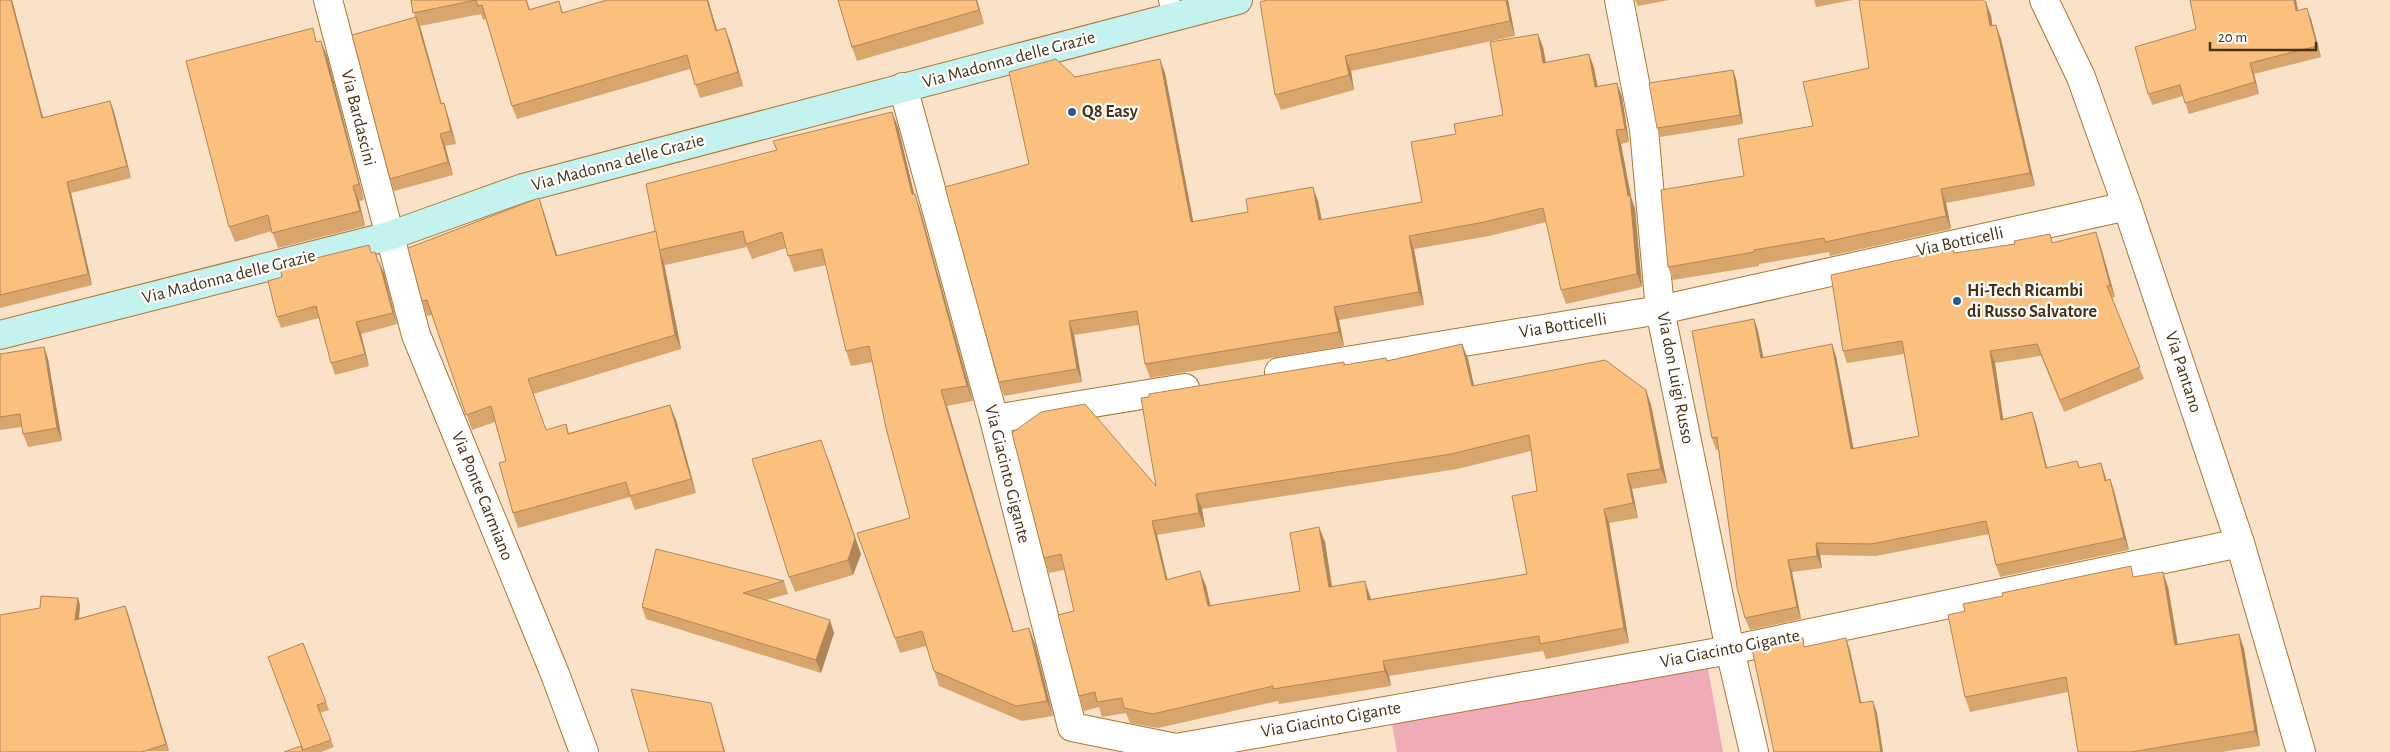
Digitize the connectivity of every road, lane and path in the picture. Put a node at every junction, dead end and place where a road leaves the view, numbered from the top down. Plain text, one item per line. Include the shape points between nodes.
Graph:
1 (328, 0) edge
2 (1238, 0) edge
3 (1619, 0) edge
4 (2044, 0) edge
5 (1171, 9) edge
6 (903, 87) junction
7 (2127, 206) junction
8 (389, 236) junction
9 (1660, 310) junction
10 (0, 335) edge
11 (1259, 376) edge
12 (1210, 384) edge
13 (994, 419) junction
14 (2240, 543) junction
15 (1730, 650) junction
16 (584, 752) edge
17 (1754, 752) edge
18 (2301, 752) edge

1 - 8 street, Via Bardascini
2 - 5 main road, Via Madonna delle Grazie
3 - 9 street, Via don Luigi Russo via 1644,130
4 - 7 street, Via Pantano via 2081,77
5 - 6 main road, Via Madonna delle Grazie
6 - 8 main road, Via Madonna delle Grazie via 523,188
6 - 13 street, Via Giacinto Gigante
7 - 9 street, Via Botticelli
7 - 14 street, Via Pantano
8 - 10 main road, Via Madonna delle Grazie
8 - 16 street, Via Ponte Carmiano via 416,335
9 - 11 street, Via Botticelli
9 - 15 street, Via don Luigi Russo
12 - 13 street
13 - 15 street, Via Giacinto Gigante via 1072,727 1176,748
14 - 15 street, Via Giacinto Gigante
14 - 18 street, Via Pantano
15 - 17 street, Via don Luigi Russo

